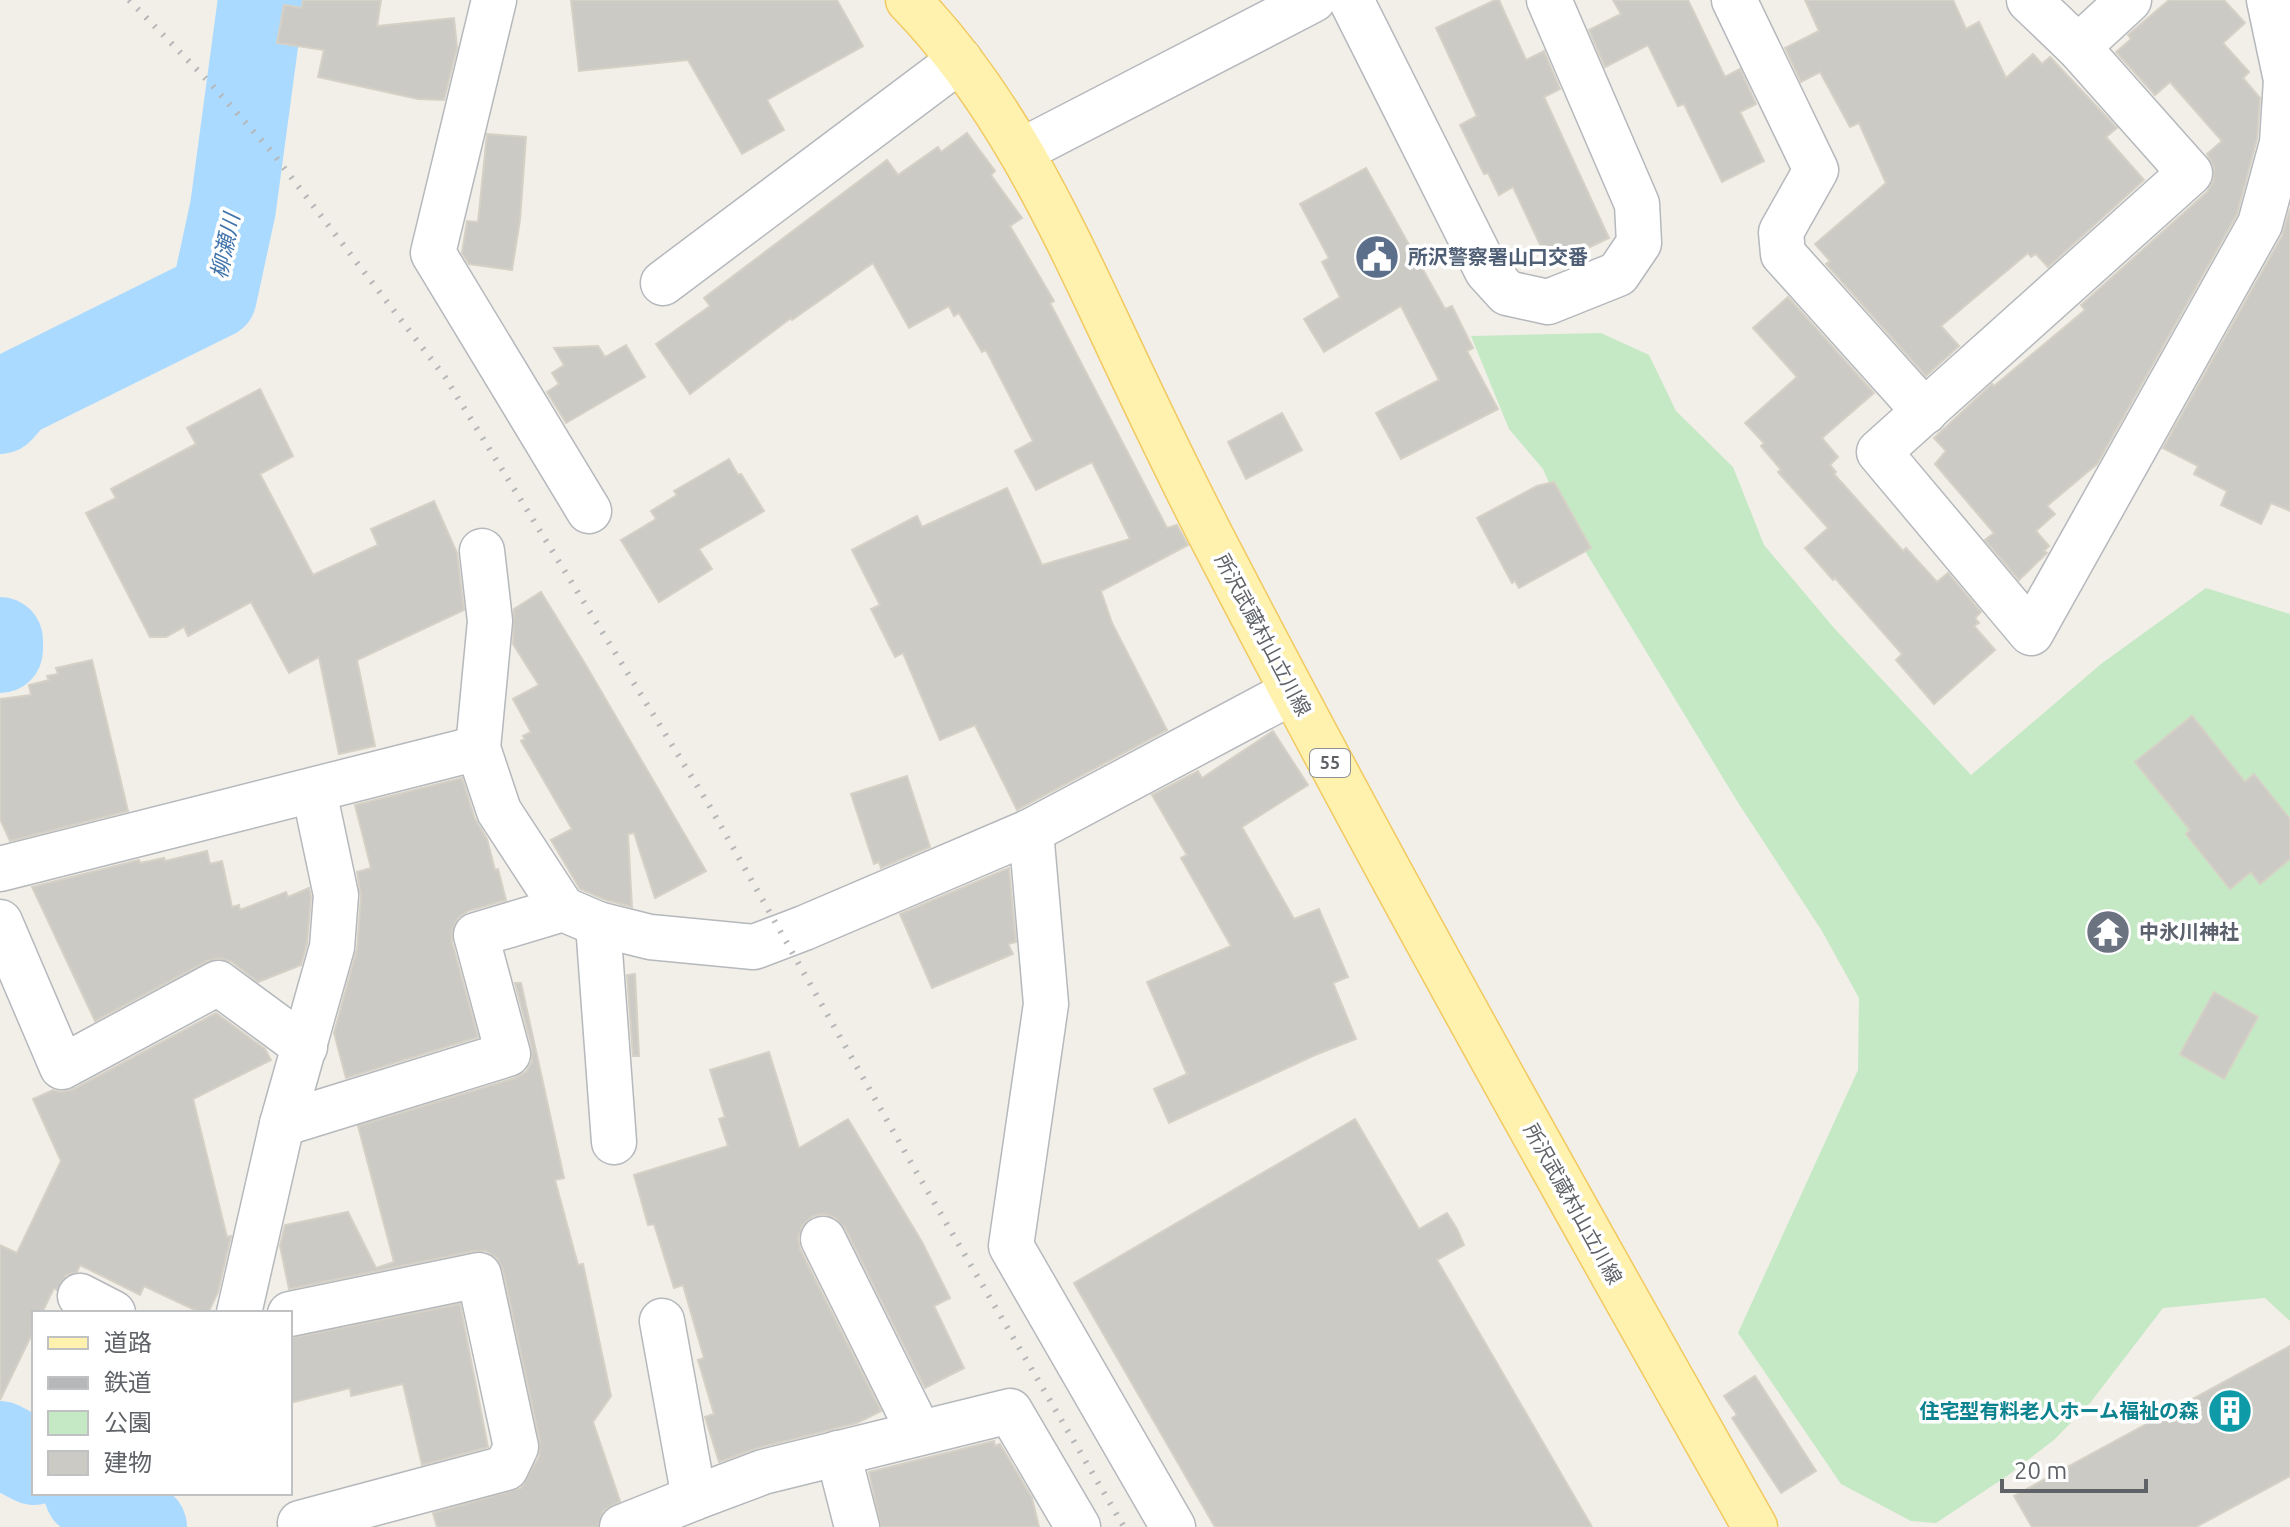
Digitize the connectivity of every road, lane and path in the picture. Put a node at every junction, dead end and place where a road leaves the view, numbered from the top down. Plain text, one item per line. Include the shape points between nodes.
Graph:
1 (494, 0) edge
2 (1313, 0) edge
3 (1351, 0) edge
4 (1549, 0) edge
5 (1734, 0) edge
6 (2029, 0) edge
7 (2129, 0) edge
8 (2269, 0) edge
9 (918, 2) edge
10 (2078, 47) junction
11 (960, 60) junction
12 (2288, 81) edge
13 (1021, 151) junction
14 (663, 283) dead end
15 (1925, 412) junction
16 (589, 511) dead end
17 (482, 551) dead end
18 (1292, 692) junction
19 (478, 748) junction
20 (314, 791) junction
21 (1031, 831) junction
22 (0, 869) edge
23 (580, 917) junction
24 (0, 922) edge
25 (305, 1047) junction
26 (282, 1124) junction
27 (614, 1142) dead end
28 (823, 1239) dead end
29 (239, 1311) edge
30 (292, 1314) edge
31 (662, 1321) dead end
32 (919, 1432) junction
33 (838, 1453) junction
34 (707, 1506) edge
35 (295, 1514) edge
36 (622, 1527) edge
37 (857, 1527) edge
38 (1078, 1527) edge
39 (1173, 1527) edge
40 (1755, 1527) edge

1 - 16 street via 433,253
2 - 13 street
3 - 4 street via 1487,271 1507,293 1548,302 1618,274 1639,243 1637,204
5 - 15 street via 1816,170 1781,232 1783,254
6 - 10 street
7 - 10 street
8 - 12 street
9 - 11 main road, 所沢武蔵村山立川線 / 55
10 - 15 street via 2190,173
11 - 13 main road, 所沢武蔵村山立川線 / 55
11 - 14 street
12 - 15 street via 2282,143 2260,224 2031,633 1879,452
13 - 18 main road, 所沢武蔵村山立川線 / 55
17 - 19 street via 490,621
18 - 21 street
18 - 40 main road, 所沢武蔵村山立川線 / 55 via 1502,1080
19 - 20 street
19 - 23 street via 499,811
20 - 22 street
20 - 25 street via 336,895 332,947
21 - 23 street via 754,947 650,937
21 - 39 street via 1046,1004 1011,1246
23 - 26 street via 476,935 508,1054
23 - 27 street
24 - 25 street via 62,1067 218,983
25 - 26 street
26 - 29 street
28 - 32 street
30 - 35 street via 479,1275 516,1447 506,1468
31 - 34 street
32 - 33 street
32 - 38 street via 1010,1411
33 - 34 street via 763,1472
33 - 37 street
34 - 36 street

